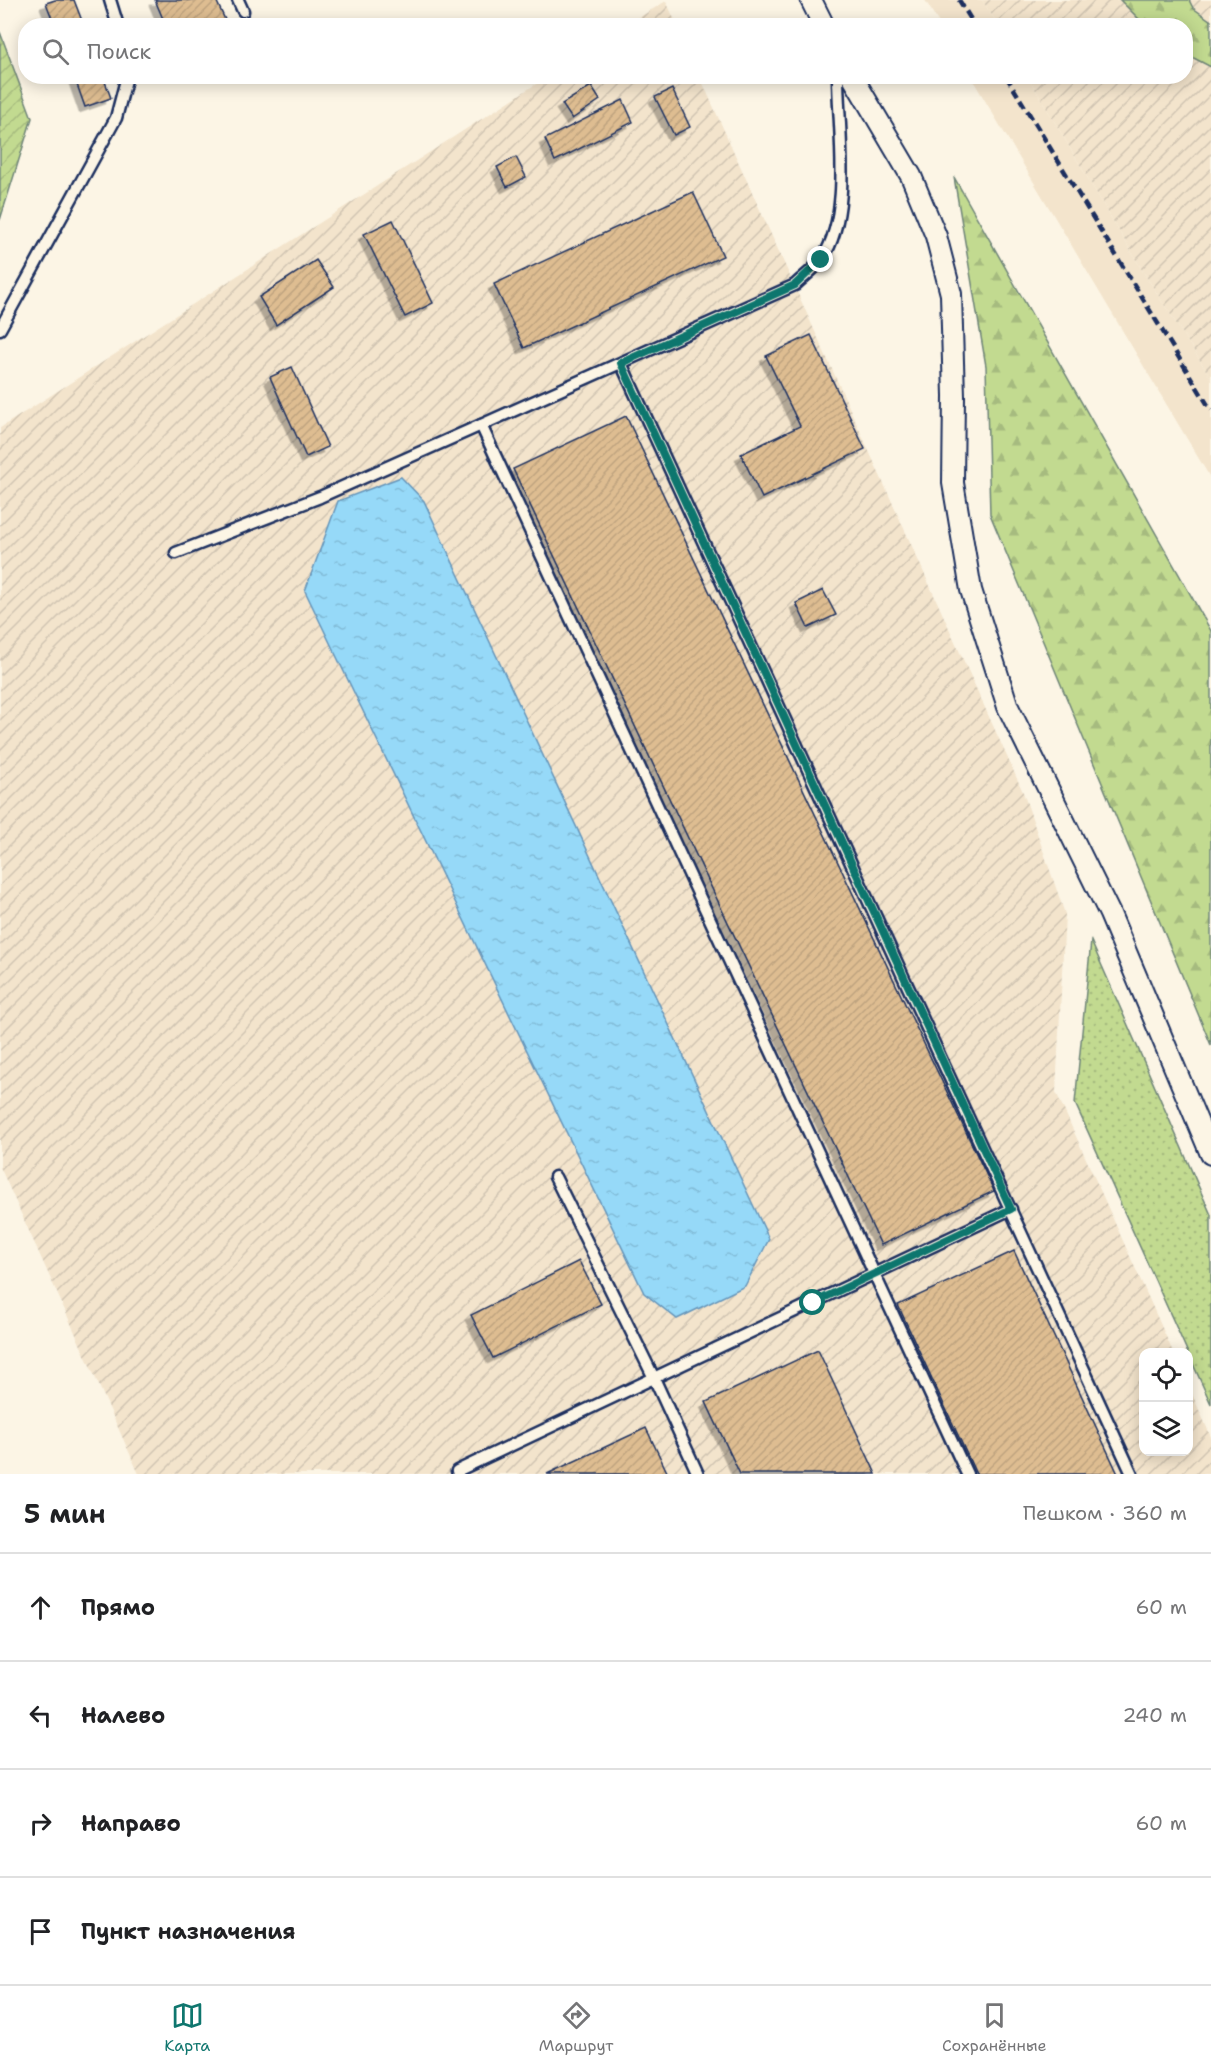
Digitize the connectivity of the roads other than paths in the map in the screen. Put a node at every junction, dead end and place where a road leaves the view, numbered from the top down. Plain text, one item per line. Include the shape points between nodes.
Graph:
1 (110, 0) edge
2 (238, 0) edge
3 (811, 0) edge
4 (243, 11) dead end
5 (116, 18) edge
6 (820, 18) edge
7 (125, 84) edge
8 (838, 84) edge
9 (857, 84) edge
10 (0, 329) edge
11 (621, 363) junction
12 (481, 425) junction
13 (176, 553) dead end
14 (1211, 1154) edge
15 (555, 1177) dead end
16 (1011, 1209) junction
17 (874, 1274) junction
18 (654, 1378) junction
19 (458, 1474) edge
20 (698, 1474) edge
21 (967, 1474) edge
22 (1132, 1474) edge

1 - 5 lane
2 - 4 lane
3 - 6 street
7 - 10 lane via 116,118
8 - 11 lane via 842,174 836,229 821,260 795,285
9 - 14 street via 911,176 936,236 951,294 953,483 971,590 1008,707 1110,914
11 - 12 lane
11 - 16 lane
12 - 13 lane via 320,497
12 - 17 lane
15 - 18 lane
16 - 17 lane
16 - 22 lane
17 - 18 lane
17 - 21 lane
18 - 19 lane via 457,1471
18 - 20 lane

